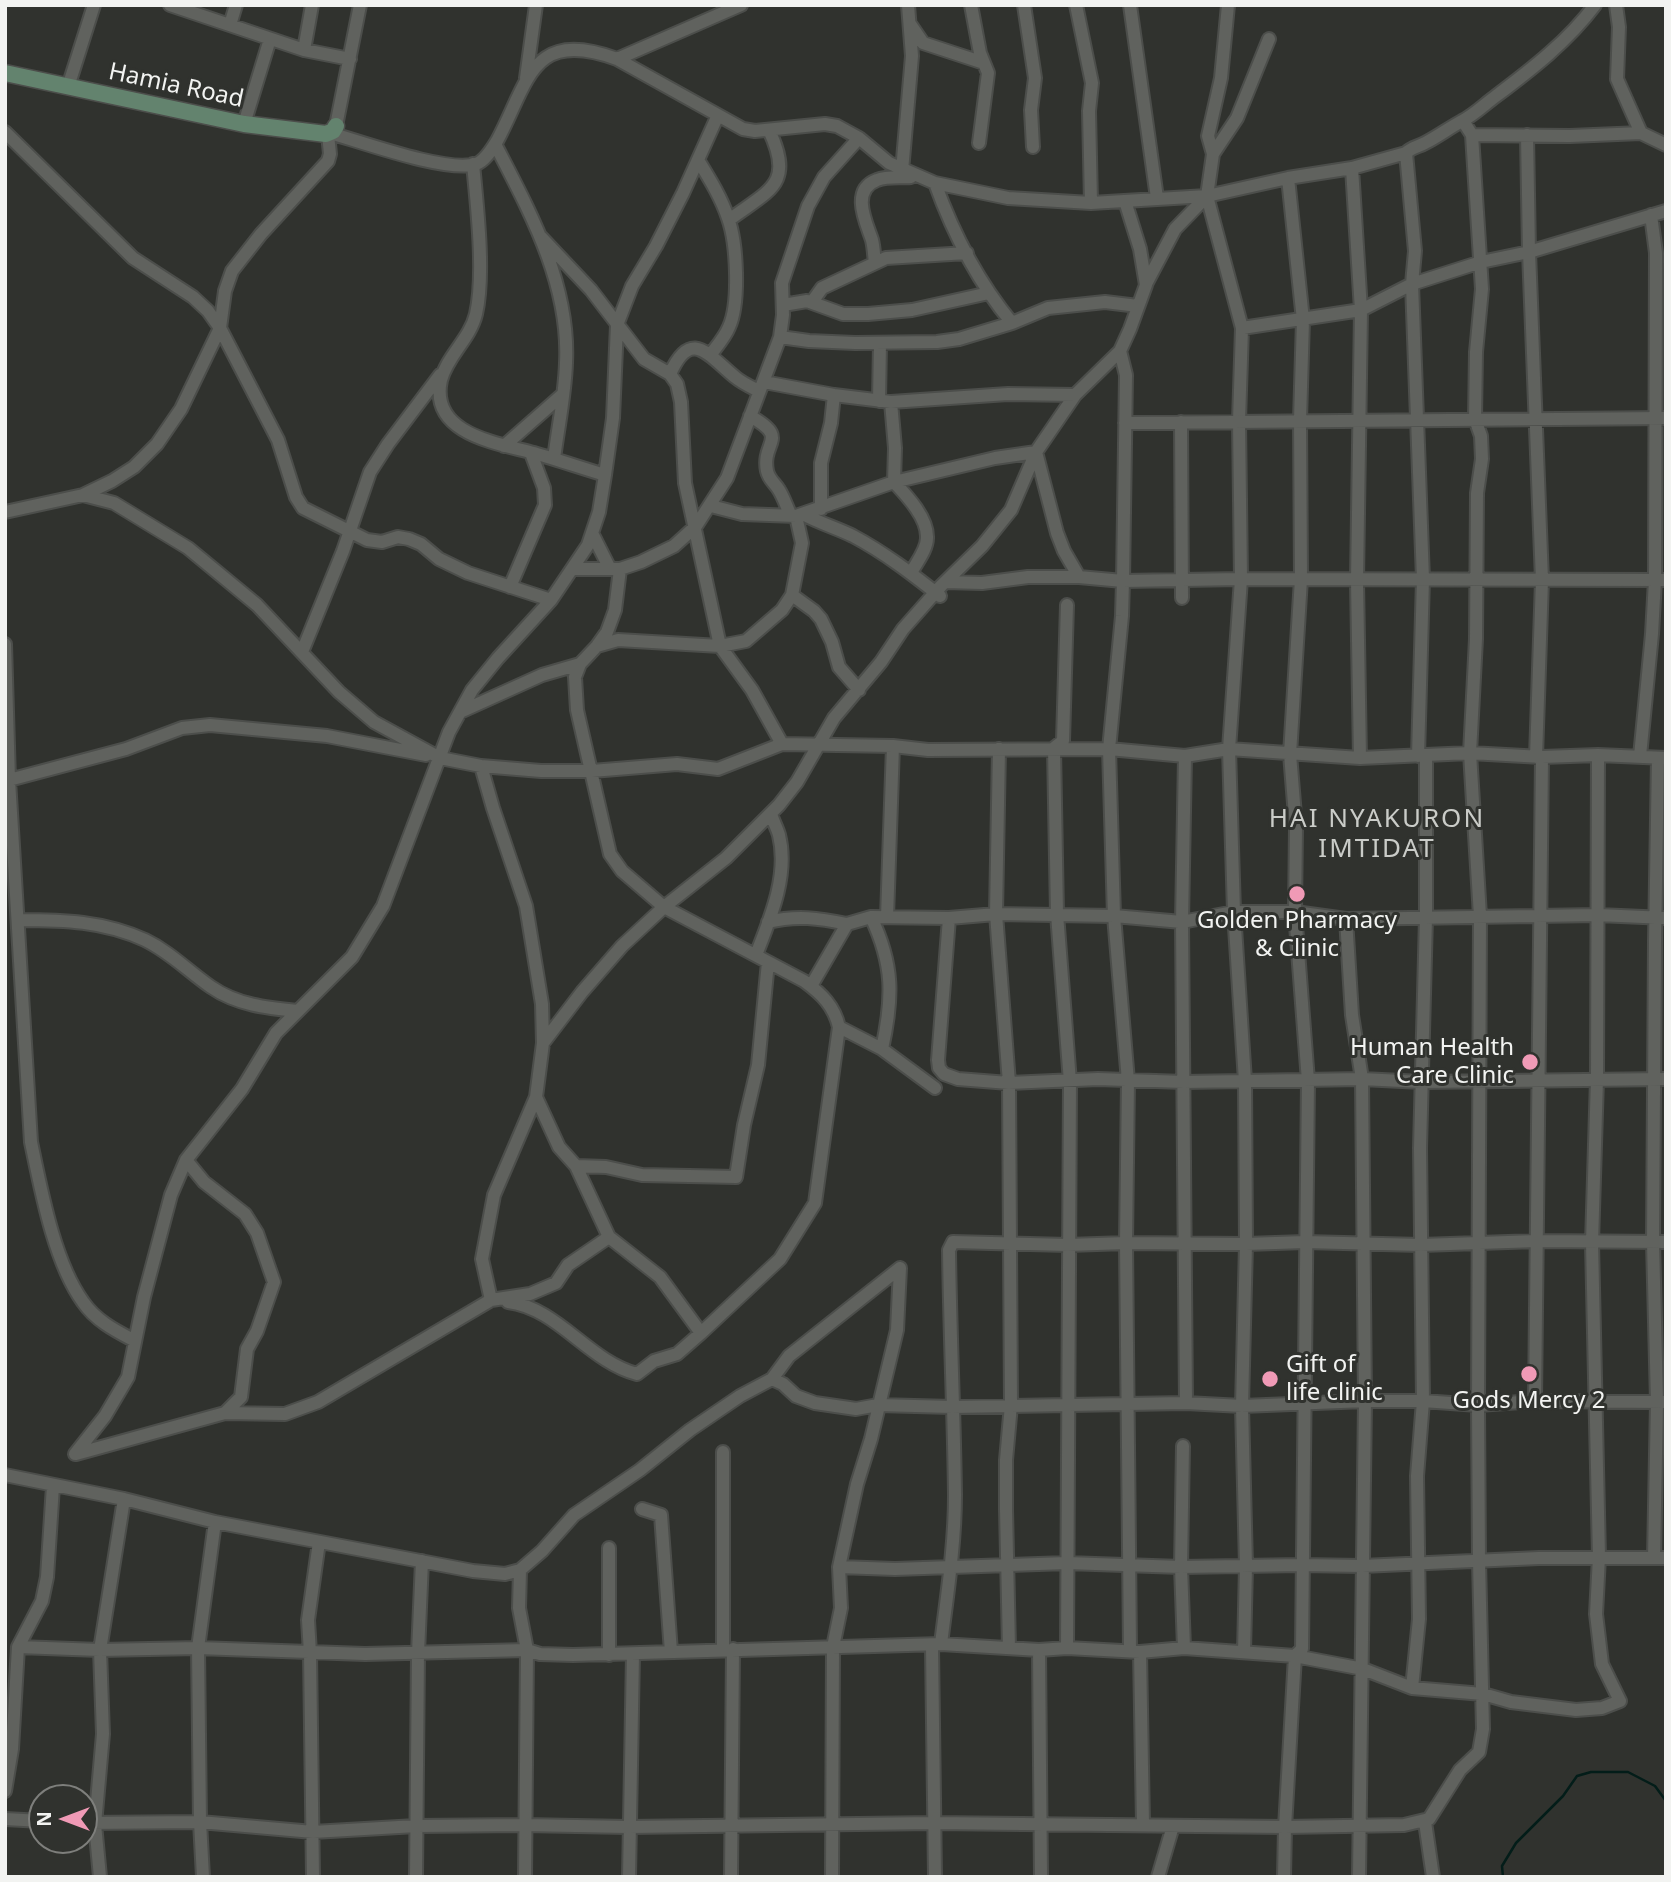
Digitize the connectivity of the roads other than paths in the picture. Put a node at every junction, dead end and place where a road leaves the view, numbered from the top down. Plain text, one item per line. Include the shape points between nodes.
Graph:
1 (94, 5) edge
2 (170, 5) edge
3 (236, 5) edge
4 (312, 5) edge
5 (360, 5) edge
6 (536, 5) edge
7 (741, 5) edge
8 (908, 5) edge
9 (971, 5) edge
10 (1024, 5) edge
11 (1076, 5) edge
12 (1130, 5) edge
13 (1228, 5) edge
14 (1595, 5) edge
15 (1616, 5) edge
16 (910, 24) junction
17 (230, 25) junction
18 (270, 39) junction
19 (1269, 39) dead end
20 (304, 50) junction
21 (350, 59) junction
22 (617, 59) junction
23 (984, 63) junction
24 (5, 73) edge
25 (526, 78) junction
26 (68, 87) junction
27 (718, 115) junction
28 (1463, 121) junction
29 (244, 124) junction
30 (769, 130) junction
31 (331, 131) junction
32 (5, 132) edge
33 (1641, 133) junction
34 (1472, 135) junction
35 (1527, 135) junction
36 (859, 138) junction
37 (979, 143) dead end
38 (495, 144) junction
39 (1666, 145) edge
40 (1033, 147) dead end
41 (1406, 153) junction
42 (1213, 154) junction
43 (698, 160) junction
44 (472, 164) junction
45 (1352, 168) junction
46 (902, 171) junction
47 (917, 177) junction
48 (1288, 178) junction
49 (935, 183) junction
50 (1206, 196) junction
51 (1157, 198) junction
52 (1125, 201) junction
53 (1091, 203) junction
54 (1666, 211) edge
55 (1651, 215) junction
56 (729, 220) junction
57 (541, 237) junction
58 (1529, 252) junction
59 (967, 253) junction
60 (1661, 254) edge
61 (1481, 262) junction
62 (875, 263) junction
63 (1412, 284) junction
64 (1146, 285) junction
65 (989, 293) junction
66 (812, 302) junction
67 (783, 305) junction
68 (1138, 306) junction
69 (1361, 310) junction
70 (1303, 320) junction
71 (1012, 323) junction
72 (617, 325) junction
73 (220, 328) junction
74 (1242, 328) junction
75 (780, 337) junction
76 (880, 343) junction
77 (1120, 351) junction
78 (711, 355) junction
79 (446, 366) junction
80 (670, 374) junction
81 (762, 386) junction
82 (562, 395) junction
83 (834, 395) junction
84 (1075, 395) junction
85 (885, 402) junction
86 (750, 416) junction
87 (1661, 418) edge
88 (1358, 419) junction
89 (1418, 419) junction
90 (1475, 419) junction
91 (1536, 419) junction
92 (1300, 420) junction
93 (1239, 421) junction
94 (1181, 422) junction
95 (1125, 423) junction
96 (504, 446) junction
97 (1036, 452) junction
98 (531, 453) junction
99 (554, 459) junction
100 (606, 475) junction
101 (894, 482) junction
102 (83, 495) junction
103 (710, 506) junction
104 (821, 509) junction
105 (5, 512) edge
106 (796, 515) junction
107 (696, 526) junction
108 (349, 531) junction
109 (592, 533) junction
110 (573, 569) junction
111 (615, 569) junction
112 (911, 573) junction
113 (1079, 577) junction
114 (1241, 579) junction
115 (1301, 579) junction
116 (1423, 579) junction
117 (1476, 579) junction
118 (1542, 580) junction
119 (1660, 580) edge
120 (1123, 581) junction
121 (1184, 581) junction
122 (1356, 581) junction
123 (945, 582) junction
124 (510, 587) junction
125 (792, 595) junction
126 (940, 596) dead end
127 (1182, 598) dead end
128 (551, 600) junction
129 (1067, 605) dead end
130 (5, 644) edge
131 (597, 646) junction
132 (720, 646) junction
133 (302, 652) junction
134 (580, 664) junction
135 (859, 690) junction
136 (460, 712) junction
137 (782, 744) junction
138 (820, 744) junction
139 (893, 746) junction
140 (1054, 748) junction
141 (999, 749) junction
142 (1109, 749) junction
143 (1229, 749) junction
144 (1470, 753) junction
145 (1290, 754) junction
146 (1598, 755) junction
147 (1185, 756) junction
148 (1422, 756) junction
149 (1640, 756) junction
150 (1539, 757) junction
151 (440, 758) junction
152 (1360, 758) junction
153 (1662, 758) edge
154 (481, 766) junction
155 (592, 771) junction
156 (9, 780) junction
157 (771, 814) junction
158 (664, 907) junction
159 (1234, 912) junction
160 (1295, 912) junction
161 (996, 914) junction
162 (1057, 914) junction
163 (1598, 915) junction
164 (1114, 916) junction
165 (1480, 916) junction
166 (871, 917) junction
167 (887, 917) junction
168 (1426, 917) junction
169 (1542, 917) junction
170 (949, 918) junction
171 (1661, 918) edge
172 (1346, 919) junction
173 (19, 920) junction
174 (768, 922) junction
175 (1182, 922) junction
176 (847, 924) junction
177 (756, 955) junction
178 (768, 962) junction
179 (811, 986) junction
180 (298, 1011) junction
181 (839, 1027) junction
182 (543, 1043) junction
183 (882, 1049) junction
184 (1362, 1079) junction
185 (1540, 1079) junction
186 (1597, 1079) junction
187 (1660, 1079) edge
188 (1308, 1080) junction
189 (1128, 1081) junction
190 (1245, 1081) junction
191 (1070, 1082) junction
192 (1184, 1082) junction
193 (1422, 1082) junction
194 (1478, 1082) junction
195 (1009, 1083) junction
196 (935, 1088) dead end
197 (536, 1097) junction
198 (186, 1160) junction
199 (576, 1166) junction
200 (609, 1237) junction
201 (1537, 1241) junction
202 (1305, 1242) junction
203 (1660, 1242) edge
204 (1126, 1243) junction
205 (1184, 1243) junction
206 (1363, 1243) junction
207 (1478, 1243) junction
208 (1592, 1243) junction
209 (1009, 1244) junction
210 (1246, 1244) junction
211 (1068, 1245) junction
212 (1420, 1245) junction
213 (491, 1300) junction
214 (701, 1333) junction
215 (135, 1341) junction
216 (772, 1380) junction
217 (1595, 1400) junction
218 (1365, 1401) junction
219 (1423, 1401) junction
220 (1535, 1401) junction
221 (1661, 1402) edge
222 (1186, 1403) junction
223 (1067, 1404) junction
224 (1127, 1404) junction
225 (1304, 1404) junction
226 (878, 1405) junction
227 (1011, 1405) junction
228 (1478, 1405) junction
229 (1242, 1406) junction
230 (952, 1407) junction
231 (225, 1413) junction
232 (1183, 1446) dead end
233 (723, 1452) dead end
234 (5, 1475) edge
235 (53, 1486) junction
236 (124, 1499) junction
237 (642, 1509) dead end
238 (215, 1522) junction
239 (319, 1542) junction
240 (608, 1548) dead end
241 (1599, 1557) junction
242 (1660, 1558) edge
243 (422, 1561) junction
244 (1479, 1561) junction
245 (1418, 1562) junction
246 (1067, 1563) junction
247 (1301, 1565) junction
248 (1007, 1566) junction
249 (1246, 1566) junction
250 (1362, 1566) junction
251 (839, 1567) junction
252 (950, 1567) junction
253 (1129, 1567) junction
254 (1181, 1567) junction
255 (520, 1570) junction
256 (936, 1645) junction
257 (18, 1647) junction
258 (833, 1647) junction
259 (198, 1648) junction
260 (1009, 1648) junction
261 (1067, 1648) junction
262 (1184, 1648) junction
263 (728, 1649) junction
264 (100, 1650) junction
265 (527, 1650) junction
266 (1039, 1650) junction
267 (1135, 1651) junction
268 (1244, 1651) junction
269 (671, 1652) junction
270 (310, 1653) junction
271 (418, 1653) junction
272 (633, 1654) junction
273 (609, 1655) junction
274 (1295, 1656) junction
275 (1363, 1669) junction
276 (1412, 1688) junction
277 (1483, 1694) junction
278 (95, 1784) edge
279 (5, 1791) edge
280 (5, 1819) edge
281 (28, 1820) edge
282 (200, 1822) junction
283 (1425, 1822) junction
284 (934, 1823) junction
285 (98, 1824) edge
286 (731, 1824) junction
287 (1041, 1824) junction
288 (1143, 1824) junction
289 (524, 1825) junction
290 (831, 1825) junction
291 (1360, 1825) junction
292 (416, 1826) junction
293 (1173, 1826) junction
294 (628, 1827) junction
295 (1285, 1827) junction
296 (313, 1832) junction
297 (95, 1854) edge
298 (100, 1877) edge
299 (204, 1877) edge
300 (313, 1877) edge
301 (416, 1877) edge
302 (525, 1877) edge
303 (629, 1877) edge
304 (731, 1877) edge
305 (832, 1877) edge
306 (935, 1877) edge
307 (1041, 1877) edge
308 (1158, 1877) edge
309 (1284, 1877) edge
310 (1359, 1877) edge
311 (1433, 1877) edge

1 - 26 street
2 - 17 street
3 - 17 street
4 - 20 street
5 - 21 street
6 - 25 street
7 - 22 street
8 - 16 street
9 - 23 street
10 - 40 street via 1035,78
11 - 53 street via 1092,83
12 - 51 street
13 - 42 street via 1222,78 1208,136
14 - 28 street via 1549,54
15 - 33 street via 1616,79
16 - 23 street via 923,43
16 - 46 street via 912,56
17 - 18 street
18 - 20 street
18 - 29 street
19 - 42 street via 1237,118
20 - 21 street
21 - 31 street
22 - 25 street via 594,51 560,52 538,64
22 - 27 street
23 - 37 street via 988,74
24 - 26 street, Hamia Road
25 - 38 street
26 - 29 street, Hamia Road
27 - 30 street via 743,129
27 - 43 street
28 - 34 street
28 - 41 street
29 - 31 street, Hamia Road
30 - 36 street via 825,124
30 - 56 street via 780,153 781,168 774,185
31 - 44 street via 446,166
31 - 73 street via 328,161 233,271
32 - 73 street via 133,258 193,297
33 - 35 street
33 - 39 street
34 - 35 street
34 - 61 street
35 - 58 street
36 - 46 street
36 - 67 street via 824,177 808,206 782,283
38 - 44 street
38 - 57 street
41 - 45 street
41 - 63 street via 1415,251
42 - 50 street
43 - 56 street
43 - 72 street via 632,286
44 - 79 street via 479,280 475,314 467,336
45 - 48 street
45 - 69 street
46 - 47 street
47 - 49 street
47 - 62 street via 876,180 862,198 861,213
48 - 50 street
48 - 70 street
49 - 53 street via 1008,198
49 - 59 street
50 - 51 street
50 - 64 street via 1175,229
50 - 74 street
51 - 52 street
52 - 53 street
52 - 64 street
54 - 55 street
55 - 58 street
55 - 60 street
56 - 78 street via 735,306 729,327
57 - 72 street
57 - 82 street via 563,312 566,361
58 - 61 street
58 - 91 street
59 - 62 street via 886,258
59 - 65 street
60 - 87 street
61 - 63 street
61 - 90 street
62 - 66 street via 822,288
63 - 69 street
63 - 89 street
64 - 68 street
65 - 66 street via 912,310 868,314 843,314
65 - 71 street
66 - 67 street
67 - 75 street
68 - 71 street via 1105,302 1048,307
68 - 77 street
69 - 70 street
69 - 88 street
70 - 74 street
70 - 92 street
71 - 76 street via 959,339
72 - 80 street via 644,359
72 - 100 street
73 - 102 street via 181,409 158,444 134,467
73 - 108 street via 278,440 298,503
74 - 93 street
75 - 76 street
75 - 81 street
76 - 85 street
77 - 84 street
77 - 95 street via 1126,375
78 - 80 street via 689,348
78 - 81 street via 738,380
79 - 96 street via 440,388 449,419 461,430
79 - 108 street via 379,457
80 - 107 street via 681,402 685,483
81 - 83 street
81 - 86 street
82 - 96 street
82 - 99 street
83 - 85 street
83 - 104 street via 821,463
84 - 85 street
84 - 97 street
85 - 101 street via 895,448
86 - 103 street via 727,478
86 - 106 street via 770,429 769,479
87 - 91 street
87 - 119 street
88 - 89 street
88 - 92 street
88 - 122 street
89 - 90 street
89 - 116 street
90 - 91 street
90 - 117 street via 1482,459
91 - 118 street
92 - 93 street
92 - 115 street
93 - 94 street
93 - 114 street
94 - 95 street
94 - 121 street
95 - 120 street
96 - 98 street
97 - 101 street
97 - 113 street via 1057,533
97 - 123 street via 1011,510
98 - 99 street
98 - 124 street via 545,505
99 - 100 street
100 - 109 street
101 - 104 street
101 - 112 street via 918,513 928,539
102 - 105 street
102 - 133 street via 114,503 188,548 257,605
103 - 106 street via 742,514
103 - 107 street
104 - 106 street
106 - 112 street via 850,535
106 - 125 street via 802,543
107 - 111 street via 674,545
107 - 132 street
108 - 124 street via 374,542 410,538 439,559
108 - 133 street
109 - 110 street
109 - 111 street
110 - 111 street
110 - 128 street
111 - 131 street via 615,610
112 - 126 street
113 - 120 street
113 - 123 street
114 - 115 street
114 - 121 street
114 - 143 street
115 - 122 street
115 - 145 street
116 - 117 street
116 - 122 street
116 - 148 street
117 - 118 street
117 - 144 street
118 - 119 street
118 - 150 street
119 - 149 street
120 - 121 street
120 - 142 street
121 - 127 street
122 - 152 street
123 - 135 street
124 - 128 street
125 - 132 street via 775,617 746,641
125 - 135 street via 821,619 839,667
128 - 136 street via 472,690
129 - 140 street via 1063,741
130 - 156 street
131 - 132 street via 618,640
131 - 134 street
132 - 137 street via 752,690
133 - 151 street via 374,722
134 - 136 street
134 - 155 street via 575,693
135 - 138 street via 834,718
136 - 151 street
137 - 138 street
137 - 155 street via 718,769 677,764
138 - 139 street
138 - 157 street
139 - 141 street
139 - 167 street
140 - 141 street
140 - 142 street
140 - 162 street
141 - 161 street
142 - 147 street
142 - 164 street
143 - 145 street
143 - 147 street
143 - 159 street
144 - 148 street
144 - 150 street
144 - 165 street
145 - 152 street
145 - 160 street via 1296,828
146 - 149 street
146 - 150 street
146 - 163 street
147 - 175 street
148 - 152 street
148 - 168 street
149 - 153 street
150 - 169 street
151 - 154 street
151 - 156 street via 327,736 210,724 182,728 126,749
151 - 180 street via 383,906 352,957
153 - 171 street
154 - 155 street
154 - 182 street via 526,906 542,1004
155 - 158 street via 610,854 622,871
156 - 173 street
157 - 158 street via 726,858
157 - 174 street via 781,858
158 - 177 street
158 - 182 street via 622,946
159 - 160 street
159 - 175 street
159 - 190 street
160 - 172 street
160 - 188 street
161 - 162 street
161 - 170 street
161 - 195 street
162 - 164 street
162 - 191 street
163 - 169 street
163 - 171 street
163 - 186 street
164 - 175 street
164 - 189 street
165 - 168 street
165 - 169 street
165 - 194 street
166 - 167 street
166 - 176 street
166 - 183 street via 890,970
167 - 170 street
168 - 172 street
168 - 193 street
169 - 185 street
170 - 195 street via 939,1068 958,1079
171 - 187 street
172 - 184 street via 1352,1015
173 - 180 street via 76,920 105,926 171,954 210,986 233,998
173 - 215 street via 32,1142 40,1183 63,1264 83,1302 97,1318
174 - 176 street via 807,917
174 - 177 street
175 - 192 street
176 - 179 street
177 - 178 street
178 - 179 street
178 - 199 street via 758,1065 736,1177 642,1175
179 - 181 street via 836,1013
180 - 198 street via 276,1033 242,1088
181 - 183 street
181 - 214 street via 815,1203 780,1259
182 - 197 street
183 - 196 street
184 - 188 street
184 - 193 street
184 - 206 street
185 - 186 street
185 - 194 street
185 - 201 street
186 - 187 street
186 - 208 street
187 - 203 street
188 - 190 street
188 - 202 street
189 - 191 street
189 - 192 street
189 - 204 street
190 - 192 street
190 - 210 street
191 - 195 street
191 - 211 street
192 - 205 street
193 - 194 street
193 - 212 street
194 - 207 street
195 - 209 street
197 - 199 street via 559,1147
197 - 213 street via 494,1195 482,1259
198 - 215 street via 171,1195
198 - 231 street via 204,1182 244,1214 257,1233 274,1282 247,1349 242,1397
199 - 200 street
200 - 213 street via 568,1265 556,1283 530,1294
200 - 214 street via 660,1277
201 - 207 street
201 - 208 street
201 - 220 street
202 - 206 street
202 - 210 street
202 - 225 street
203 - 208 street
203 - 221 street
204 - 205 street
204 - 211 street
204 - 224 street
205 - 210 street
205 - 222 street
206 - 212 street
206 - 218 street
207 - 212 street
207 - 228 street
208 - 217 street
209 - 211 street
209 - 227 street
209 - 230 street via 957,1241 951,1245
210 - 229 street
211 - 223 street
212 - 219 street
213 - 214 street via 526,1304 599,1358 638,1374 654,1361 677,1354
213 - 231 street via 318,1402 285,1414
215 - 231 street via 128,1377 75,1454
216 - 226 street via 815,1403 856,1409
216 - 226 street via 789,1356 900,1268 897,1330
216 - 255 street via 698,1424 574,1515
217 - 220 street
217 - 221 street
217 - 241 street
218 - 219 street
218 - 225 street
218 - 250 street
219 - 228 street
219 - 245 street
220 - 228 street
221 - 242 street
222 - 224 street
222 - 229 street
223 - 224 street
223 - 227 street
223 - 246 street
224 - 253 street
225 - 229 street
225 - 247 street
226 - 230 street
226 - 251 street
227 - 230 street
227 - 248 street via 1006,1460
228 - 244 street
229 - 249 street
230 - 252 street via 955,1496
232 - 254 street
233 - 263 street
234 - 235 street
235 - 236 street
235 - 257 street via 42,1601
236 - 238 street
236 - 264 street
237 - 269 street via 661,1515
238 - 239 street
238 - 259 street
239 - 243 street
239 - 270 street via 308,1620
240 - 273 street
241 - 242 street
241 - 244 street
241 - 277 street via 1597,1639 1602,1664 1620,1701 1576,1710
243 - 255 street via 492,1574
243 - 271 street
244 - 245 street
244 - 277 street
245 - 250 street
245 - 276 street via 1419,1619
246 - 248 street
246 - 253 street
246 - 261 street
247 - 249 street
247 - 250 street
247 - 274 street via 1302,1649
248 - 252 street
248 - 260 street
249 - 254 street
249 - 268 street
250 - 275 street
251 - 252 street
251 - 258 street via 841,1608
252 - 256 street
253 - 254 street
253 - 267 street
254 - 262 street
255 - 265 street via 519,1608
256 - 258 street
256 - 260 street
256 - 284 street
257 - 264 street
257 - 279 street
258 - 263 street
258 - 290 street
259 - 264 street
259 - 270 street
259 - 282 street
260 - 266 street
261 - 266 street
261 - 267 street
262 - 267 street
262 - 268 street
263 - 269 street
263 - 286 street
264 - 278 street via 103,1734
265 - 271 street
265 - 273 street
265 - 289 street
266 - 287 street
267 - 288 street
268 - 274 street
269 - 272 street
270 - 271 street
270 - 296 street
271 - 292 street
272 - 273 street
272 - 294 street
274 - 275 street
274 - 295 street
275 - 276 street
275 - 291 street
276 - 277 street
277 - 283 street via 1481,1748
280 - 281 street
282 - 285 street
282 - 296 street
282 - 299 street
283 - 291 street
283 - 311 street
284 - 287 street
284 - 290 street
284 - 306 street
286 - 290 street
286 - 294 street
286 - 304 street
287 - 288 street
287 - 307 street
288 - 293 street
289 - 292 street
289 - 294 street
289 - 302 street
290 - 305 street
291 - 295 street
291 - 310 street
292 - 296 street
292 - 301 street
293 - 295 street
293 - 308 street
294 - 303 street
295 - 309 street
296 - 300 street
297 - 298 street

